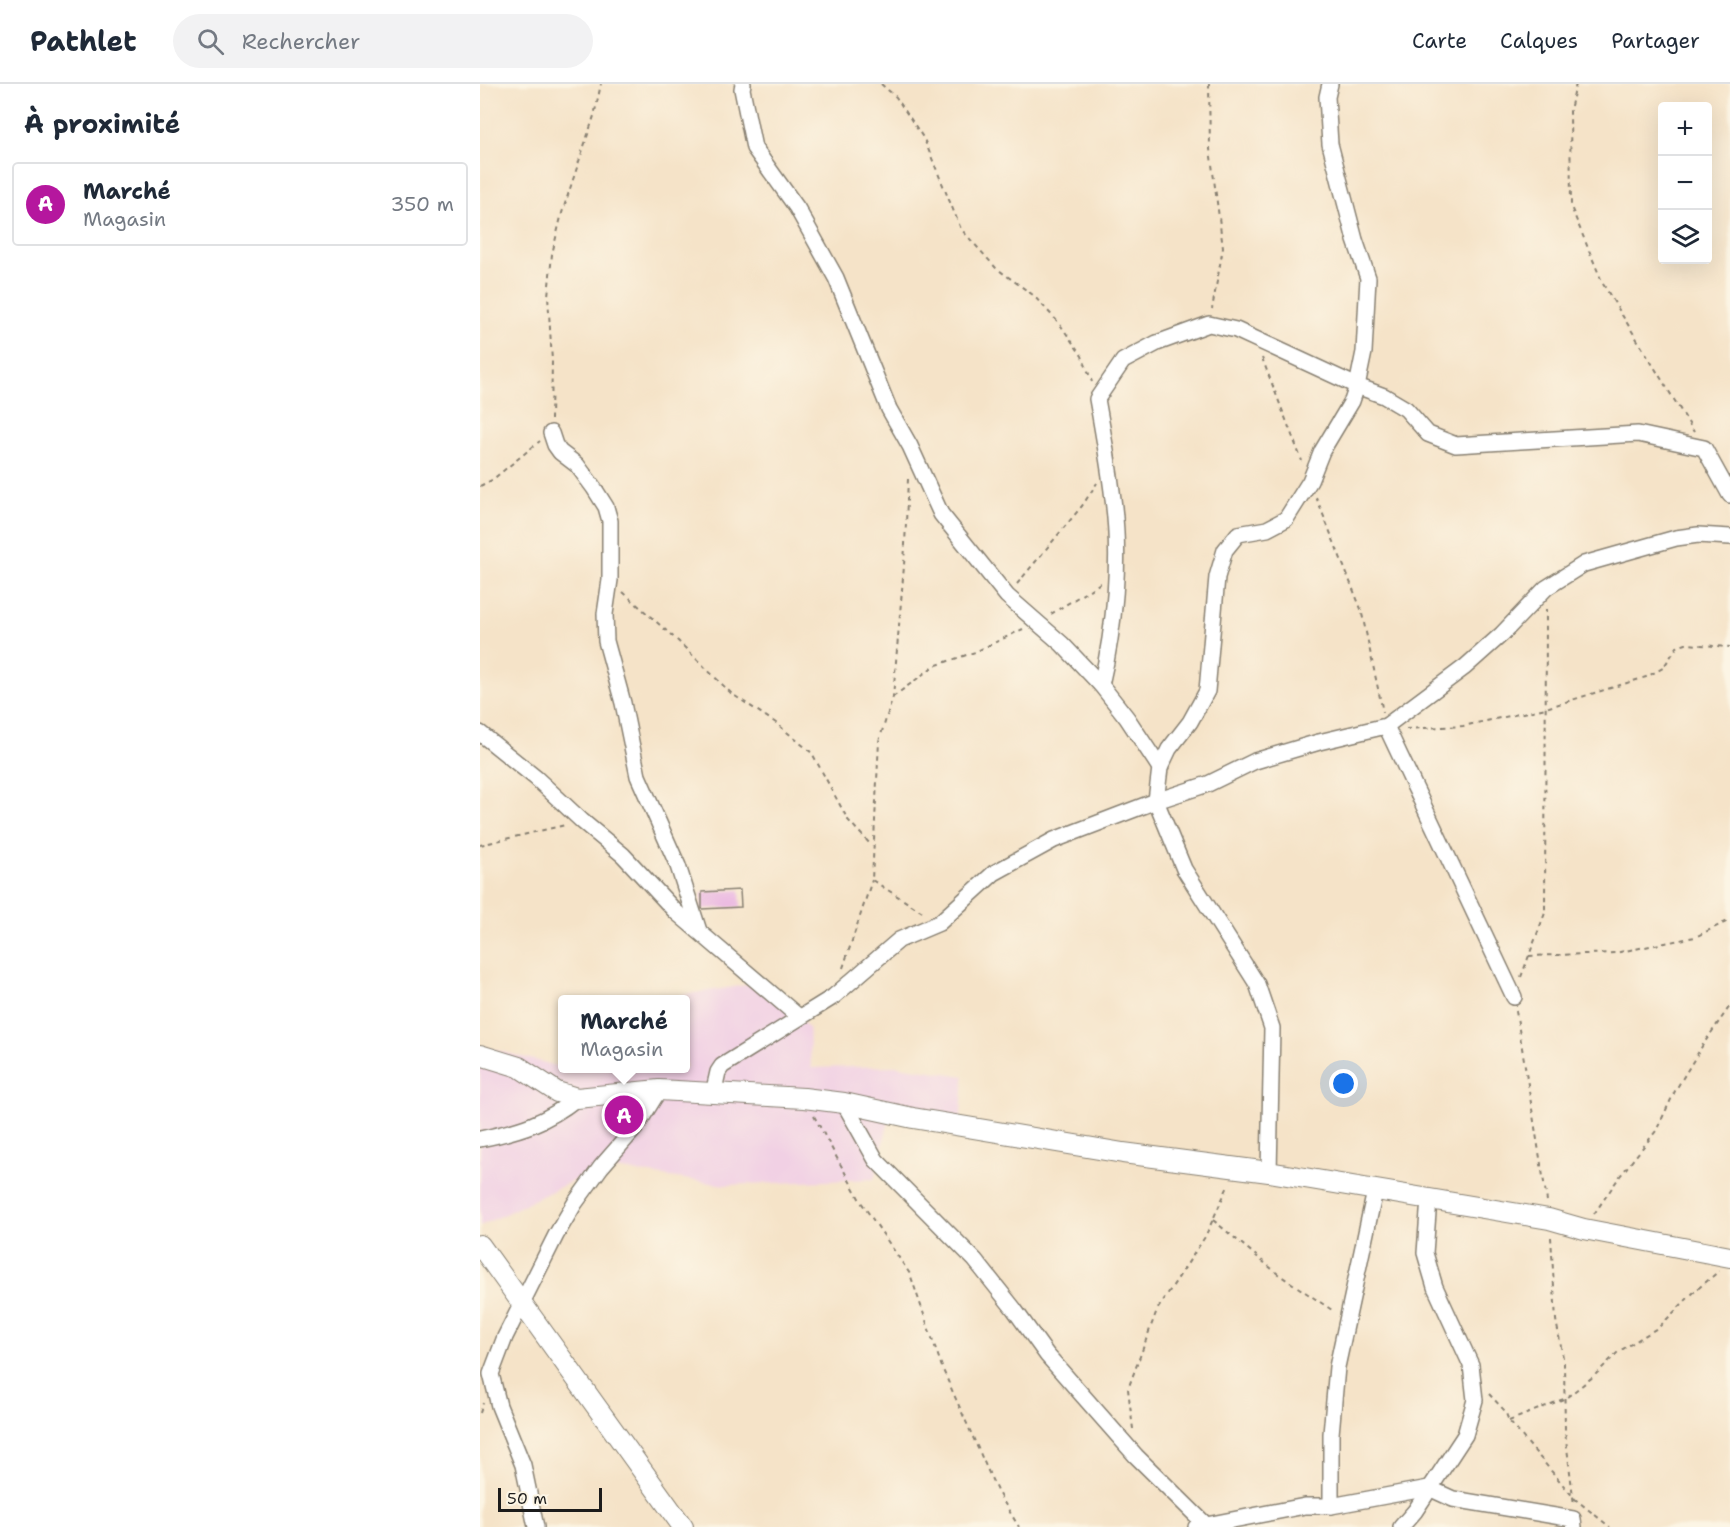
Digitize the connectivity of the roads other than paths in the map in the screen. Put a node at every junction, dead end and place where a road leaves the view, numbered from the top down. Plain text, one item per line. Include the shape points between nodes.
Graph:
1 (743, 84) edge
2 (1330, 84) edge
3 (1357, 386) junction
4 (551, 433) road end
5 (1730, 495) edge
6 (1730, 537) edge
7 (1101, 685) junction
8 (1389, 725) junction
9 (480, 734) edge
10 (1160, 768) junction
11 (1156, 801) junction
12 (699, 931) junction
13 (1514, 997) road end
14 (799, 1017) junction
15 (480, 1054) edge
16 (659, 1090) junction
17 (713, 1094) junction
18 (577, 1098) junction
19 (844, 1103) junction
20 (480, 1139) edge
21 (1269, 1172) junction
22 (1375, 1191) junction
23 (1429, 1199) junction
24 (480, 1245) edge
25 (1727, 1262) edge
26 (523, 1304) junction
27 (1429, 1488) junction
28 (1331, 1506) junction
29 (1574, 1523) edge
30 (1201, 1526) edge
31 (536, 1527) edge
32 (682, 1527) edge
33 (1401, 1527) edge

1 - 7 street via 754,148 797,208 836,278 889,409 941,514 1007,596 1039,622
2 - 3 street via 1330,144 1354,240 1368,278 1364,352
3 - 5 street via 1406,409 1428,434 1456,445 1638,434 1704,448
3 - 7 street via 1236,330 1209,324 1157,343 1124,361 1098,399 1113,501 1116,574 1110,648
3 - 10 street via 1353,401 1286,519 1267,529 1238,534 1225,550 1217,577 1207,691 1190,722 1168,749
4 - 12 street via 560,452 577,465 606,507 610,520 606,641 638,776 678,866
6 - 8 street via 1676,538 1584,564 1546,588 1465,667
7 - 10 street
8 - 11 street via 1255,761 1208,784
8 - 13 street
9 - 12 street via 623,855
10 - 11 street
11 - 14 street via 1054,840 1010,863 939,923 899,940 833,997
11 - 21 street via 1184,869 1257,984 1272,1028
12 - 14 street
14 - 17 street via 722,1066
15 - 18 street via 519,1067 557,1092
16 - 17 street
16 - 18 street
16 - 26 street via 636,1127 575,1203
17 - 19 street
18 - 20 street via 538,1124
19 - 21 street via 925,1120
19 - 30 street via 876,1160 975,1260 1047,1355
21 - 22 street
22 - 23 street
22 - 28 street via 1337,1367 1331,1434
23 - 25 street via 1550,1219
23 - 27 street via 1425,1253 1435,1287 1471,1365 1475,1400 1465,1435
24 - 26 street
26 - 31 street via 491,1374 499,1406 523,1465
26 - 32 street
27 - 28 street
27 - 29 street via 1453,1499
27 - 33 street
28 - 30 street via 1305,1506

